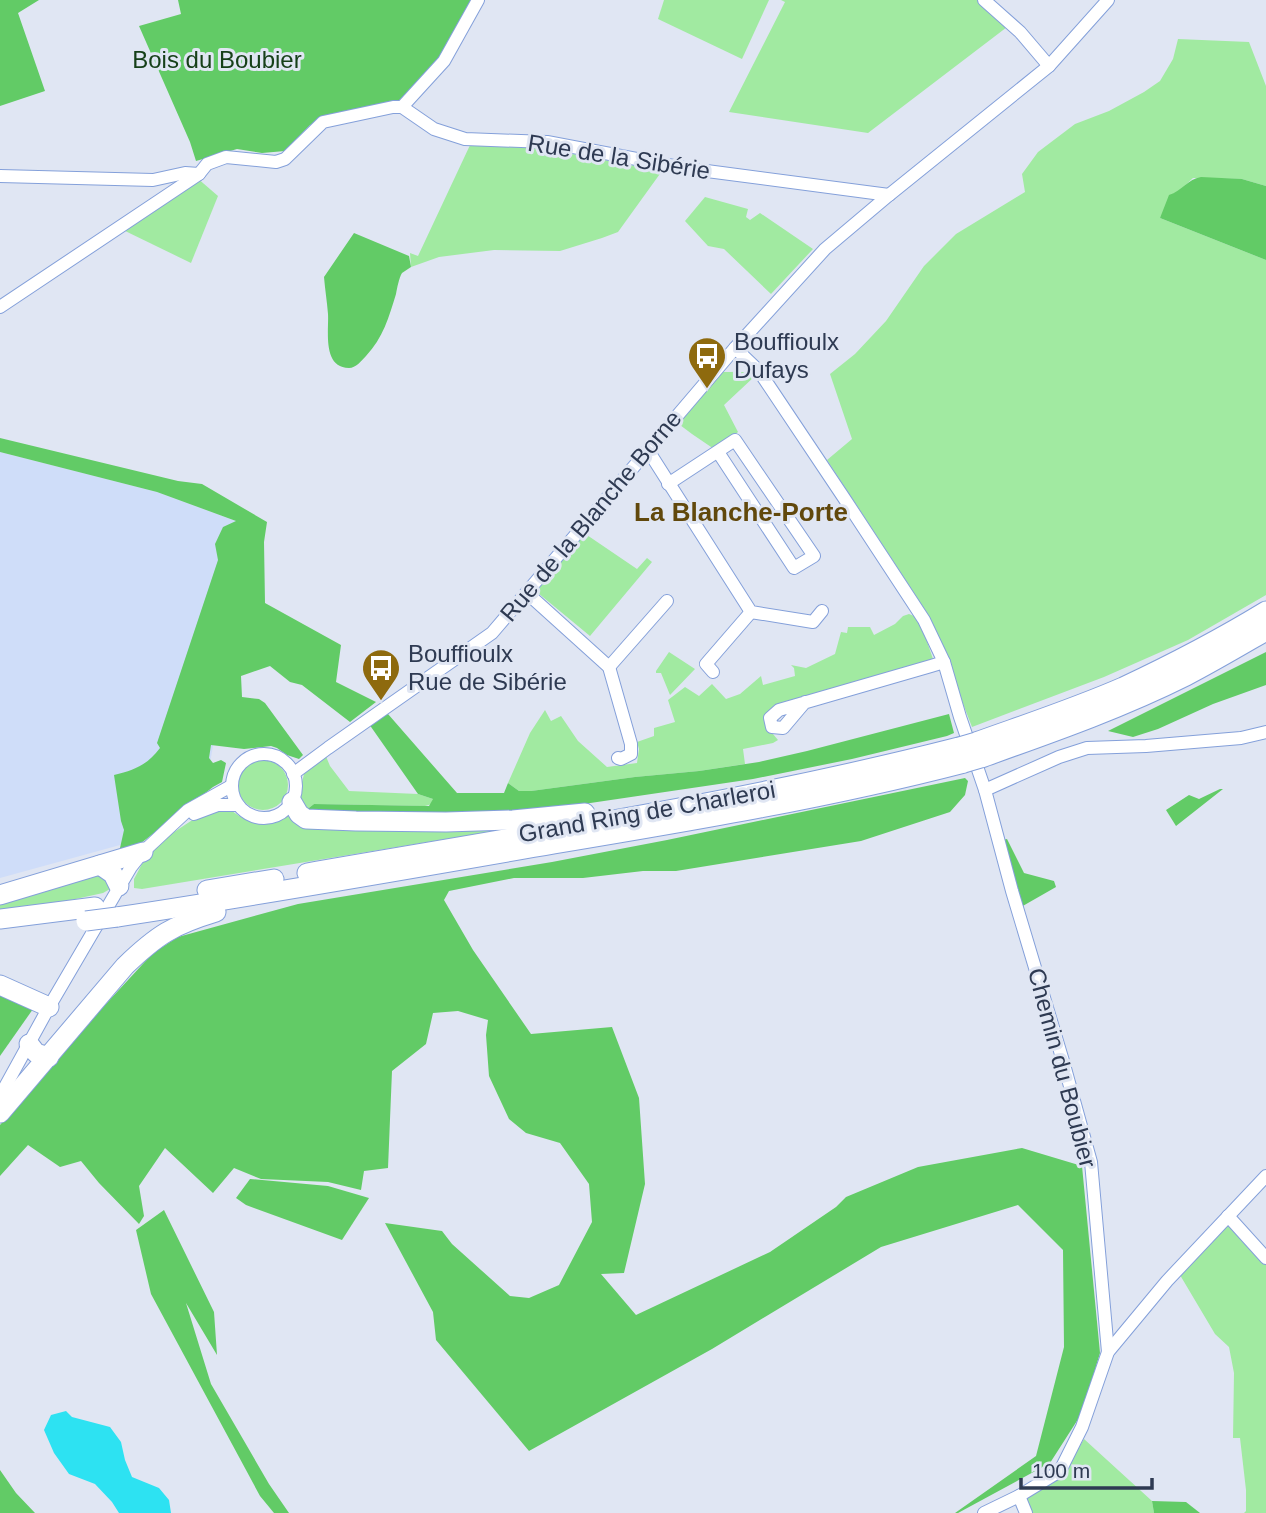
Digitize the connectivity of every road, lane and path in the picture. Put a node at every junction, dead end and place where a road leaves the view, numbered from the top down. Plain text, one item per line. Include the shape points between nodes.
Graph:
1 (478, 0) edge
2 (984, 0) edge
3 (1108, 0) edge
4 (1049, 66) junction
5 (402, 107) junction
6 (200, 174) junction
7 (0, 176) edge
8 (889, 195) junction
9 (0, 307) edge
10 (735, 348) junction
11 (647, 451) junction
12 (718, 452) junction
13 (668, 484) junction
14 (527, 593) junction
15 (667, 601) dead end
16 (822, 611) dead end
17 (1266, 611) edge
18 (751, 612) junction
19 (1266, 631) edge
20 (944, 663) junction
21 (609, 667) junction
22 (713, 672) dead end
23 (805, 702) dead end
24 (1266, 732) edge
25 (970, 752) junction
26 (618, 758) dead end
27 (293, 774) junction
28 (231, 786) junction
29 (985, 790) junction
30 (292, 802) junction
31 (238, 806) junction
32 (649, 813) junction
33 (172, 825) junction
34 (143, 852) junction
35 (100, 865) junction
36 (0, 895) edge
37 (242, 898) junction
38 (120, 902) junction
39 (90, 914) junction
40 (0, 919) edge
41 (0, 932) edge
42 (0, 985) edge
43 (49, 1007) junction
44 (29, 1044) junction
45 (49, 1057) junction
46 (0, 1096) edge
47 (0, 1112) edge
48 (1266, 1176) edge
49 (1228, 1216) junction
50 (1266, 1258) edge
51 (1108, 1352) junction
52 (1018, 1496) junction
53 (984, 1513) edge
54 (1026, 1513) edge

1 - 5 street via 444,61
2 - 4 street
3 - 4 street, Rue de la Blanche Borne
4 - 8 street, Rue de la Blanche Borne
5 - 6 street via 323,122 285,159 276,162 226,157 207,164
5 - 8 street, Rue de la Sibérie via 434,129 465,139 547,142 684,168
6 - 7 street via 153,180
6 - 9 street
8 - 10 street, Rue de la Blanche Borne via 825,249
10 - 11 street, Rue de la Blanche Borne
10 - 20 street, Chemin du Boubier via 759,371 844,498 923,620
11 - 13 street
11 - 14 street, Rue de la Blanche Borne
12 - 12 street via 794,568 814,556 735,440
12 - 13 street
13 - 18 street
14 - 21 street
14 - 27 street, Rue de la Blanche Borne via 492,633
15 - 21 street
16 - 18 street via 813,622
17 - 25 highway, Grand Ring de Charleroi via 1181,659
18 - 22 street via 706,664
19 - 25 highway, Grand Ring de Charleroi via 1187,675 1067,728
20 - 23 street
20 - 29 street, Chemin du Boubier
21 - 26 street via 631,744 631,754
24 - 29 street via 1241,738 1087,748
25 - 32 highway, Grand Ring de Charleroi
25 - 37 highway, Grand Ring de Charleroi via 889,783
27 - 28 street via 279,758 257,755 238,766
27 - 30 street via 296,790
28 - 31 street
28 - 33 street via 188,810
29 - 51 street, Chemin du Boubier via 1091,1163
30 - 31 street via 281,813 266,818 250,816
30 - 32 highway via 306,819 345,821 446,822
31 - 33 street via 218,805
32 - 38 highway, Grand Ring de Charleroi
33 - 34 street
34 - 35 highway
34 - 38 street via 131,867
35 - 36 highway
35 - 38 highway via 113,874
37 - 38 highway, Grand Ring de Charleroi
37 - 45 highway via 222,911 166,931 145,946
38 - 39 highway, Grand Ring de Charleroi
38 - 43 street
39 - 40 highway, Grand Ring de Charleroi
39 - 41 highway, Grand Ring de Charleroi
42 - 43 highway
43 - 44 street
44 - 45 highway via 36,1053
44 - 46 street
45 - 47 highway
48 - 49 street
49 - 50 street
49 - 51 street
51 - 52 street via 1082,1427 1060,1471
52 - 53 street
52 - 54 street

